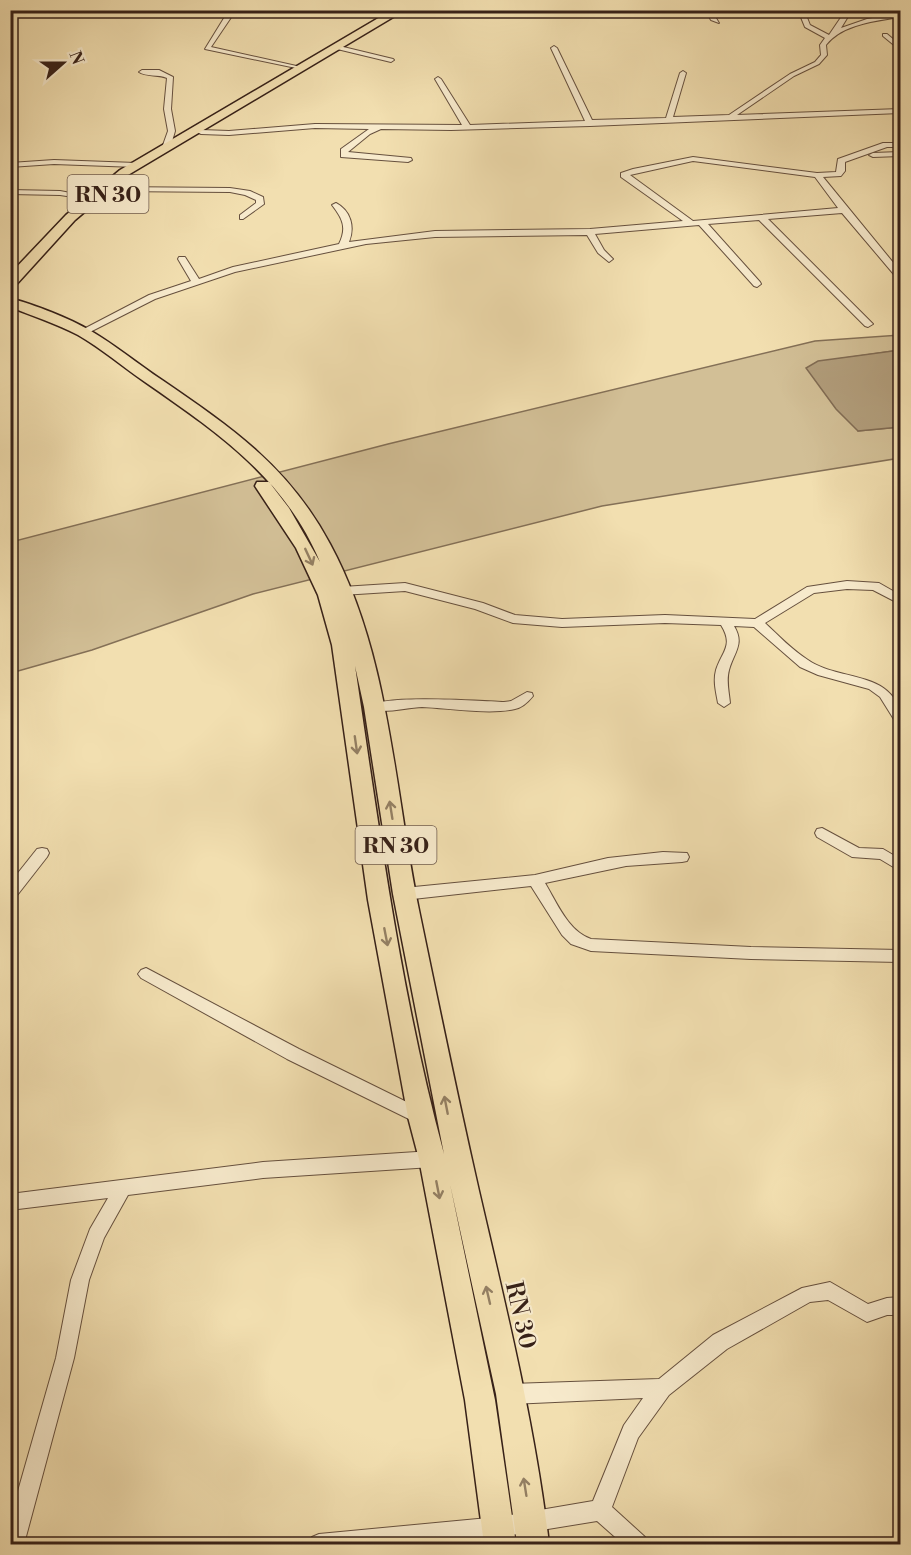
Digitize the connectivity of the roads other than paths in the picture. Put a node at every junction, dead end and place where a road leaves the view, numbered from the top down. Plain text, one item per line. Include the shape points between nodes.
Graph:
1 (189, 10) edge
2 (206, 10) edge
3 (400, 10) edge
4 (708, 10) edge
5 (801, 10) edge
6 (849, 10) edge
7 (234, 11) edge
8 (900, 15) edge
9 (717, 22) dead end
10 (885, 35) dead end
11 (831, 36) junction
12 (335, 47) junction
13 (554, 48) dead end
14 (900, 48) edge
15 (391, 60) dead end
16 (299, 68) junction
17 (141, 72) dead end
18 (682, 73) dead end
19 (438, 79) dead end
20 (900, 111) edge
21 (226, 114) junction
22 (727, 117) junction
23 (669, 119) junction
24 (590, 124) junction
25 (466, 128) junction
26 (363, 130) junction
27 (201, 132) junction
28 (167, 145) junction
29 (900, 145) edge
30 (900, 154) edge
31 (861, 155) junction
32 (408, 160) dead end
33 (10, 165) edge
34 (136, 165) junction
35 (817, 175) junction
36 (114, 189) junction
37 (10, 192) edge
38 (93, 198) junction
39 (336, 205) dead end
40 (844, 210) junction
41 (243, 217) dead end
42 (761, 217) junction
43 (697, 223) junction
44 (590, 232) junction
45 (343, 245) junction
46 (182, 259) dead end
47 (609, 259) dead end
48 (900, 276) edge
49 (10, 283) edge
50 (197, 283) junction
51 (757, 284) dead end
52 (10, 300) edge
53 (10, 312) edge
54 (868, 324) dead end
55 (83, 332) junction
56 (342, 591) junction
57 (900, 600) edge
58 (726, 623) junction
59 (757, 623) junction
60 (527, 696) dead end
61 (724, 703) dead end
62 (374, 707) junction
63 (900, 718) edge
64 (822, 833) dead end
65 (42, 853) dead end
66 (682, 857) dead end
67 (900, 866) edge
68 (535, 880) junction
69 (10, 894) edge
70 (404, 894) junction
71 (900, 956) edge
72 (146, 974) dead end
73 (421, 1117) junction
74 (432, 1159) junction
75 (122, 1189) junction
76 (10, 1202) edge
77 (900, 1306) edge
78 (662, 1388) junction
79 (511, 1394) junction
80 (600, 1510) junction
81 (531, 1522) junction
82 (499, 1536) edge
83 (14, 1545) edge
84 (319, 1545) edge
85 (533, 1545) edge
86 (638, 1545) edge

1 - 2 street
3 - 12 main road, RN 30
4 - 9 street
5 - 11 street via 807,26
6 - 11 street
7 - 16 street via 207,48
8 - 11 street via 869,20
10 - 14 street
11 - 22 street via 817,63
12 - 15 street
12 - 16 main road, RN 30
13 - 24 street
16 - 21 main road, RN 30
17 - 28 street via 159,72 170,77 167,103 173,133
18 - 23 street
19 - 25 street
20 - 22 street
21 - 27 main road, RN 30
21 - 28 main road, RN 30
22 - 23 street
23 - 24 street
24 - 25 street
25 - 26 street
26 - 27 street via 315,126
26 - 32 street via 344,155
27 - 36 main road, RN 30
28 - 34 main road, RN 30
29 - 31 street
30 - 31 street
31 - 35 street via 841,161 838,174
33 - 34 street
34 - 38 main road, RN 30
35 - 40 street
35 - 43 street via 693,159 624,175
36 - 41 street via 240,191 260,200
36 - 52 main road, RN 30 via 48,255
37 - 38 street
38 - 49 main road, RN 30
39 - 45 street via 350,227
40 - 42 street
40 - 48 street
42 - 43 street
42 - 54 street
43 - 44 street
43 - 51 street
44 - 45 street via 435,234
44 - 47 street
45 - 50 street via 233,270
46 - 50 street
50 - 55 street via 152,297
52 - 55 main road, RN 30 / RN 30
53 -> 73 main road, RN 30 via 73,338 208,432 263,487 305,548 327,595 342,645 379,900
55 - 56 main road, RN 30 / RN 30 via 255,456 296,503 322,545
56 - 58 street via 405,587 513,619 539,622 665,619
56 - 62 main road, RN 30 / RN 30
57 - 59 street via 874,586 811,590
58 - 59 street
58 - 61 street via 735,641 721,677
59 - 63 street via 804,664 873,686 884,694
60 - 62 street via 514,705 504,706 419,703
70 -> 62 main road, RN 30 / RN 30
64 - 67 street via 857,853 883,854
65 - 69 street
66 - 68 street via 608,862
68 - 70 street
68 - 71 street via 567,931 576,940 591,945
79 -> 70 main road, RN 30 / RN 30 via 452,1134
72 - 73 street via 293,1054
73 - 74 main road, RN 30
74 - 75 street via 263,1170
74 -> 82 main road, RN 30 via 480,1400
75 - 76 street
75 - 83 street via 96,1235 80,1280 65,1358
77 - 78 street via 887,1304 867,1312 830,1291 808,1294 720,1342
78 - 79 street
78 - 80 street via 631,1432
81 -> 79 main road, RN 30 / RN 30
80 - 81 street
80 - 86 street
81 - 82 street
81 - 85 main road, RN 30 / RN 30
82 - 84 street

